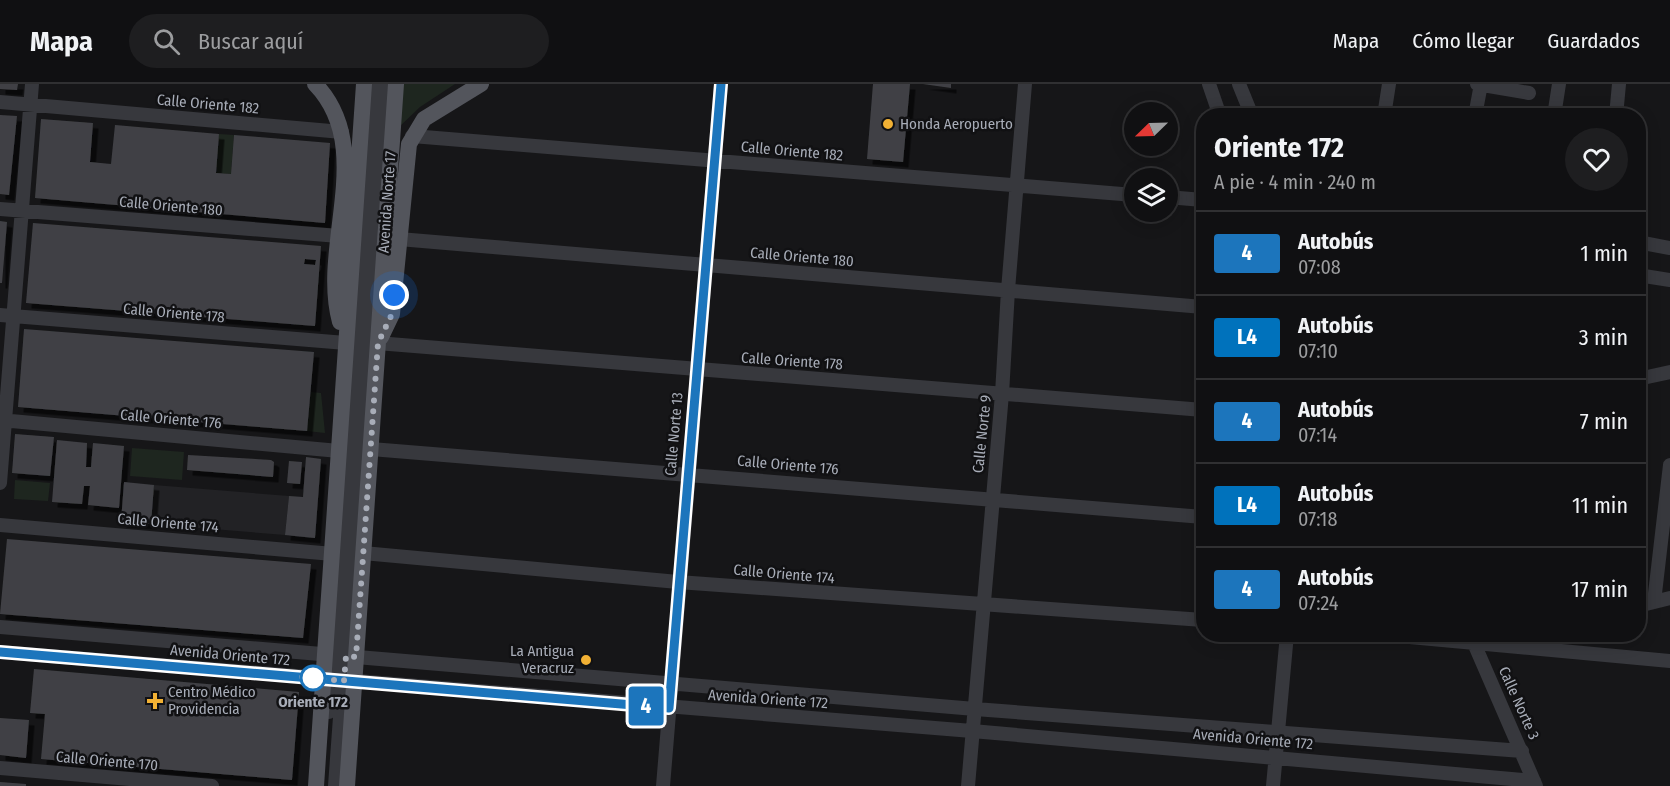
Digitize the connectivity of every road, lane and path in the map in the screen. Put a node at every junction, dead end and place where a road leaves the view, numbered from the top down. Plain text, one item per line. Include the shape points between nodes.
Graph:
1 (32, 84) edge
2 (315, 84) edge
3 (364, 84) edge
4 (377, 84) edge
5 (386, 84) edge
6 (396, 84) edge
7 (481, 84) edge
8 (721, 84) edge
9 (1025, 84) edge
10 (1209, 84) edge
11 (1239, 84) edge
12 (1389, 84) edge
13 (1479, 84) edge
14 (1559, 84) edge
15 (1619, 84) edge
16 (1528, 93) dead end
17 (0, 102) edge
18 (31, 105) junction
19 (1217, 108) edge
20 (1249, 108) edge
21 (1385, 108) edge
22 (1476, 108) edge
23 (1555, 108) edge
24 (1617, 108) edge
25 (342, 132) junction
26 (412, 136) junction
27 (716, 161) junction
28 (1017, 186) junction
29 (1124, 194) edge
30 (1178, 198) edge
31 (1196, 199) edge
32 (0, 209) edge
33 (24, 211) junction
34 (339, 236) junction
35 (399, 239) junction
36 (1646, 244) edge
37 (1670, 248) edge
38 (705, 266) junction
39 (1646, 276) edge
40 (1670, 280) edge
41 (1008, 290) junction
42 (1196, 306) edge
43 (7, 315) edge
44 (346, 343) junction
45 (378, 343) junction
46 (696, 370) junction
47 (1670, 372) edge
48 (1646, 377) edge
49 (1002, 394) junction
50 (1196, 409) edge
51 (3, 420) edge
52 (371, 449) junction
53 (339, 451) junction
54 (1670, 465) edge
55 (688, 473) junction
56 (0, 483) edge
57 (992, 500) junction
58 (1196, 516) edge
59 (0, 525) edge
60 (363, 553) junction
61 (333, 554) junction
62 (678, 582) junction
63 (1670, 598) edge
64 (1654, 602) junction
65 (1646, 604) edge
66 (984, 606) junction
67 (1196, 620) edge
68 (0, 627) edge
69 (1286, 642) edge
70 (1474, 642) edge
71 (1531, 642) edge
72 (0, 652) edge
73 (341, 655) junction
74 (1670, 661) edge
75 (339, 681) junction
76 (671, 682) junction
77 (669, 708) junction
78 (975, 709) junction
79 (972, 731) junction
80 (1278, 731) junction
81 (1522, 751) junction
82 (1276, 758) junction
83 (0, 768) edge
84 (1535, 784) edge
85 (212, 786) edge
86 (316, 786) edge
87 (323, 786) edge
88 (335, 786) edge
89 (347, 786) edge
90 (663, 786) edge
91 (968, 786) edge
92 (1273, 786) edge

1 - 18 street
2 - 25 main road via 332,105
3 - 44 main road, Avenida Norte 17
4 - 73 street
5 - 73 street
6 - 45 main road, Avenida Norte 17
7 - 26 main road via 424,119
8 - 27 street, Calle Norte 13
9 - 28 street, Calle Norte 9
10 - 19 street
11 - 20 street
12 - 21 street
13 - 16 street
13 - 22 street
14 - 23 street
15 - 24 street
17 - 18 street, Calle Oriente 182
18 - 25 street, Calle Oriente 182
18 - 33 street
25 - 34 main road via 345,150
26 - 27 street, Calle Oriente 182
26 - 35 main road via 406,159
27 - 28 street, Calle Oriente 182
27 - 38 street, Calle Norte 13
28 - 29 street, Calle Oriente 182
28 - 41 street, Calle Norte 9
30 - 31 street
32 - 33 street, Calle Oriente 180
33 - 34 street, Calle Oriente 180
33 - 43 street
34 - 44 main road via 337,309
35 - 38 street, Calle Oriente 180
35 - 45 main road via 392,314
36 - 37 street
38 - 41 street, Calle Oriente 180
38 - 46 street, Calle Norte 13
39 - 40 street
41 - 42 street, Calle Oriente 180
41 - 49 street, Calle Norte 9
43 - 44 street, Calle Oriente 178
43 - 51 street
44 - 53 main road, Avenida Norte 17
45 - 46 street, Calle Oriente 178
45 - 52 main road, Avenida Norte 17
46 - 49 street, Calle Oriente 178
46 - 55 street, Calle Norte 13
47 - 48 street
49 - 50 street, Calle Oriente 178
49 - 57 street, Calle Norte 9
51 - 53 street, Calle Oriente 176
51 - 56 street
52 - 55 street, Calle Oriente 176
52 - 60 main road, Avenida Norte 17
53 - 61 main road, Avenida Norte 17
54 - 64 street
55 - 57 street, Calle Oriente 176
55 - 62 street, Calle Norte 13
57 - 58 street, Calle Oriente 176
57 - 66 street, Calle Norte 9
59 - 61 street, Calle Oriente 174
60 - 62 street, Calle Oriente 174
60 - 73 main road, Avenida Norte 17
61 - 73 main road, Avenida Norte 17
62 - 66 street, Calle Oriente 174
62 - 76 street, Calle Norte 13
63 - 64 street
64 - 65 street
66 - 67 street, Calle Oriente 174
66 - 78 street, Calle Norte 9
68 - 73 street, Avenida Oriente 172
69 - 80 street
70 - 81 street, Calle Norte 3
71 - 74 street
72 - 75 street, Avenida Oriente 172
73 - 75 main road, Avenida Norte 17
73 - 75 main road, Avenida Norte 17
73 - 76 street, Avenida Oriente 172
75 - 77 street, Avenida Oriente 172
75 - 86 main road, Avenida Norte 17
75 - 87 street
75 - 88 street
75 - 89 main road, Avenida Norte 17
76 - 77 street, Calle Norte 13
76 - 78 street, Avenida Oriente 172
77 - 79 street, Avenida Oriente 172
77 - 90 street, Calle Norte 13
78 - 79 street, Calle Norte 9
78 - 80 street, Avenida Oriente 172
79 - 82 street, Avenida Oriente 172
79 - 91 street, Calle Norte 9
80 - 81 street, Avenida Oriente 172
80 - 82 street
81 - 84 street, Calle Norte 3
82 - 84 street, Avenida Oriente 172
82 - 92 street
83 - 85 street, Calle Oriente 170

